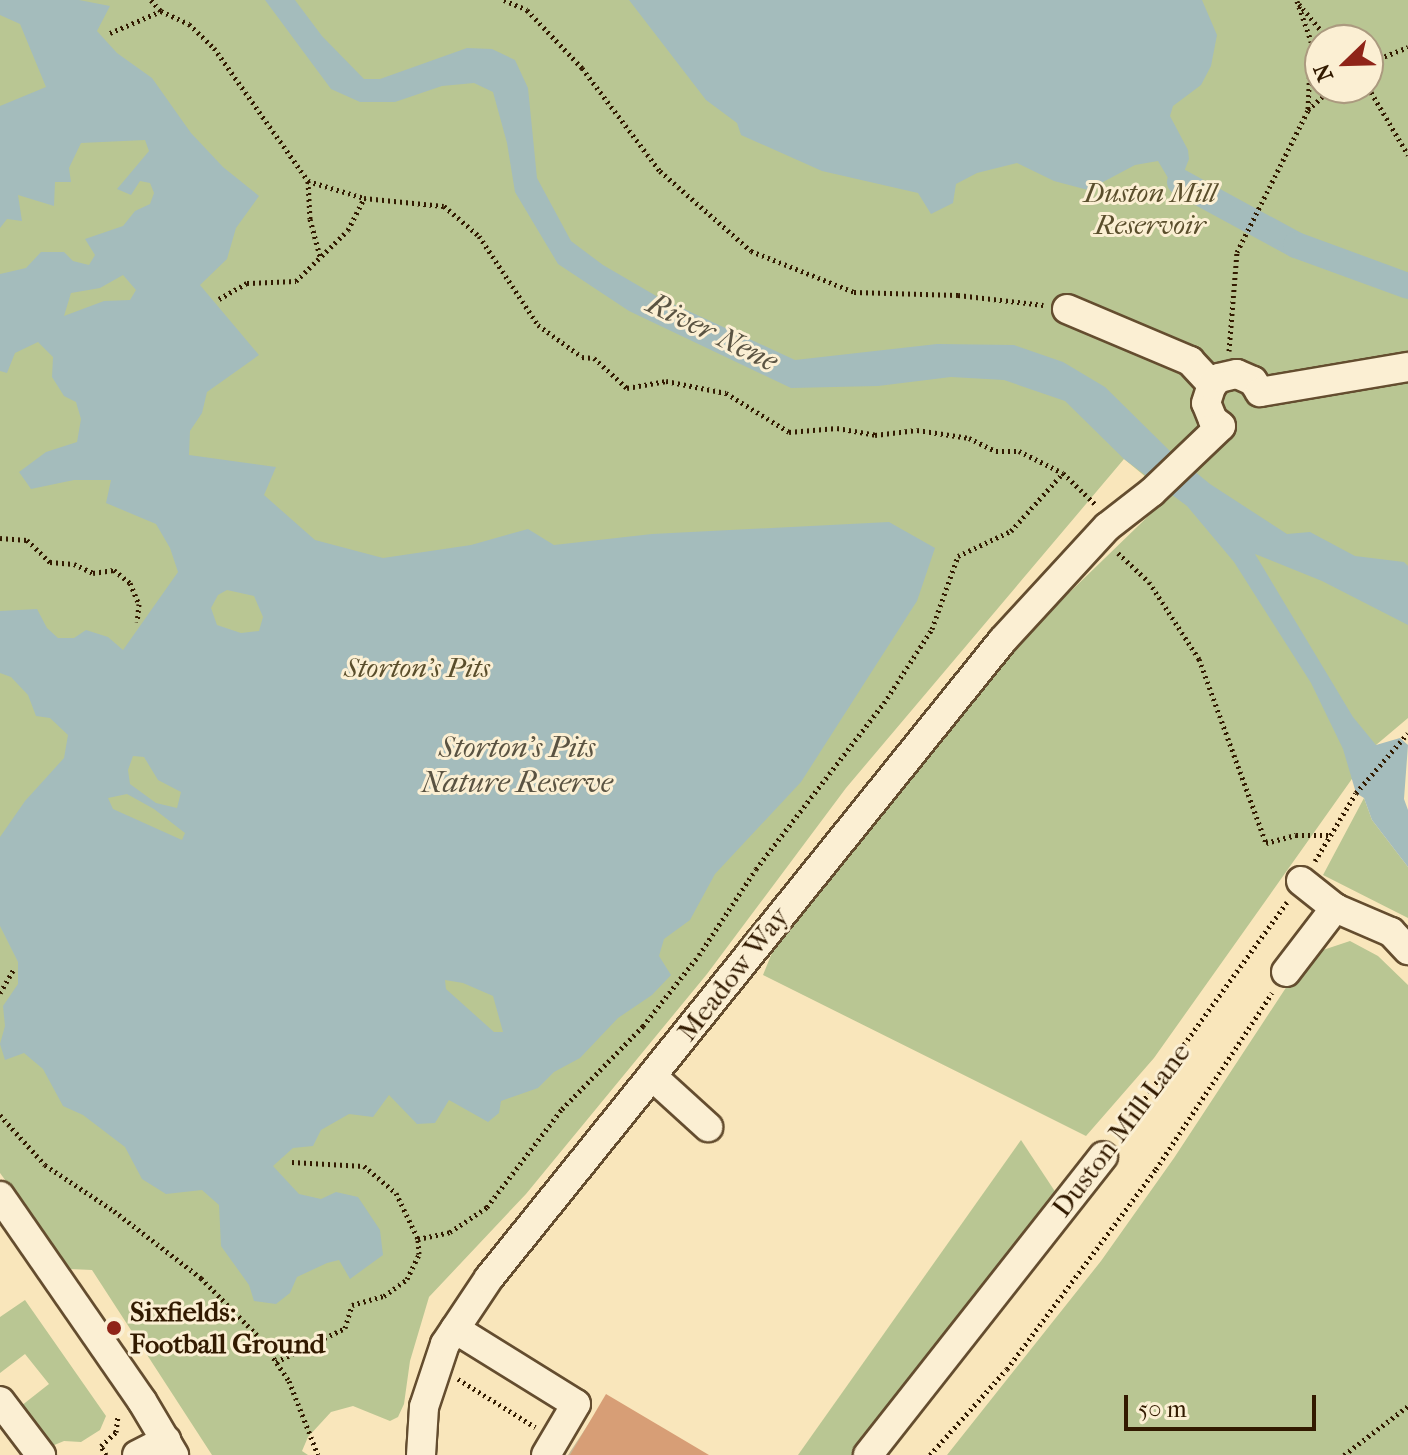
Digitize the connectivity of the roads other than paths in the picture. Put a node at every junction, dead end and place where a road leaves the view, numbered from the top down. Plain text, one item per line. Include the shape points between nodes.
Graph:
1 (1067, 309) road end
2 (1408, 367) edge
3 (1220, 380) junction
4 (1301, 881) road end
5 (1335, 908) junction
6 (1402, 939) edge
7 (1286, 972) road end
8 (652, 1076) junction
9 (708, 1127) dead end
10 (1103, 1156) road end
11 (0, 1196) edge
12 (455, 1329) junction
13 (0, 1401) edge
14 (170, 1447) edge
15 (551, 1448) edge
16 (41, 1455) edge
17 (137, 1455) edge
18 (421, 1455) edge
19 (868, 1455) edge

1 - 3 street via 1190,361
2 - 3 street via 1260,392 1245,376
3 - 8 street, Meadow Way via 1206,403 1221,426 1107,527 1002,641
4 - 5 street
5 - 6 street
5 - 7 street
8 - 9 street
8 - 12 street, Meadow Way via 505,1256
10 - 19 street, Duston Mill Lane
11 - 14 street
12 - 15 street via 576,1404
12 - 18 street, Meadow Way via 424,1407
13 - 16 street
14 - 17 street

